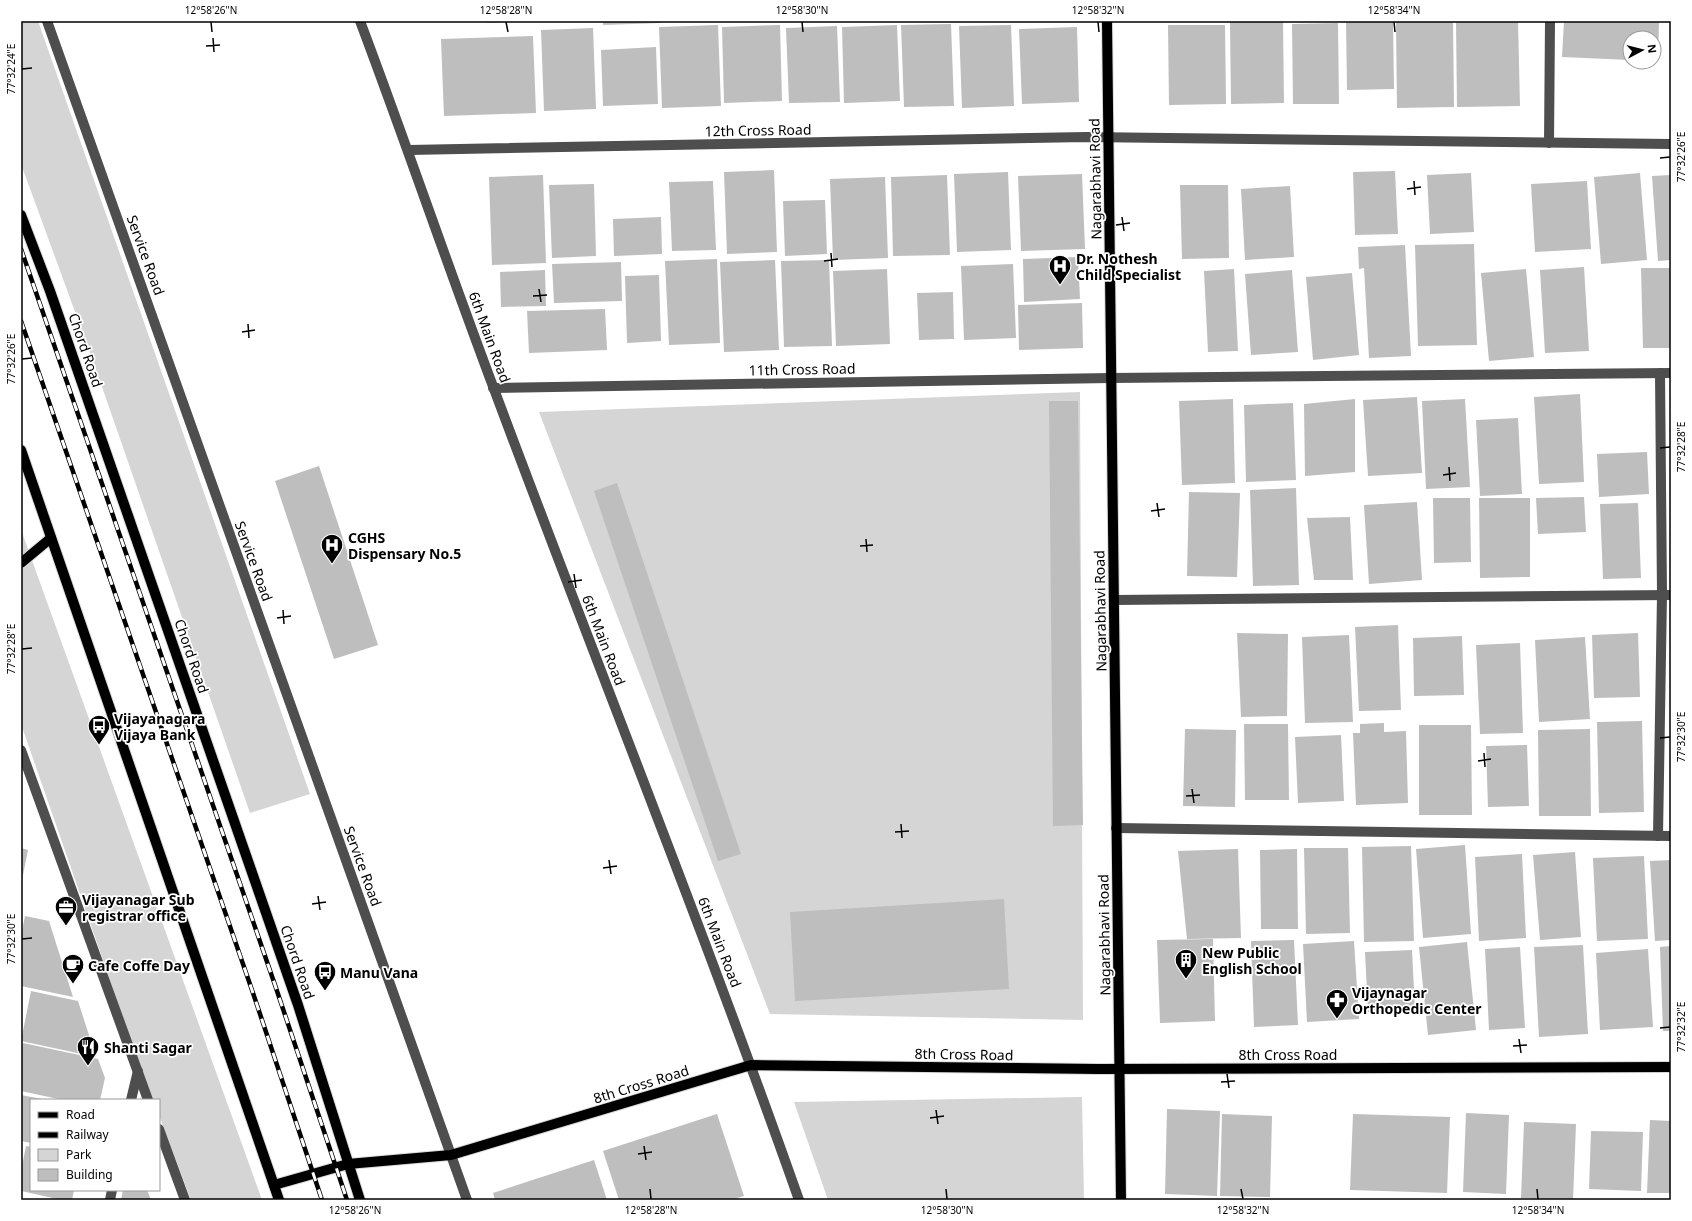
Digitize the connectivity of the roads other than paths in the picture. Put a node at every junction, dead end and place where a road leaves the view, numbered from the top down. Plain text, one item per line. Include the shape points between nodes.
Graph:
1 (47, 21) edge
2 (360, 21) edge
3 (1107, 21) edge
4 (1550, 21) edge
5 (1108, 138) junction
6 (1549, 143) junction
7 (1671, 144) edge
8 (408, 150) junction
9 (21, 215) edge
10 (1660, 373) junction
11 (1671, 373) edge
12 (1111, 378) junction
13 (493, 388) junction
14 (21, 450) edge
15 (51, 538) junction
16 (21, 563) edge
17 (1667, 595) edge
18 (1114, 600) junction
19 (21, 750) edge
20 (1116, 828) junction
21 (1658, 836) junction
22 (1671, 836) edge
23 (751, 1065) junction
24 (1671, 1067) edge
25 (1119, 1069) junction
26 (138, 1070) junction
27 (131, 1099) edge
28 (148, 1099) edge
29 (160, 1131) edge
30 (451, 1155) junction
31 (348, 1164) junction
32 (274, 1185) junction
33 (186, 1200) edge
34 (279, 1200) edge
35 (360, 1200) edge
36 (467, 1200) edge
37 (799, 1200) edge
38 (1121, 1200) edge

1 - 30 street, Service Road
2 - 8 street, 6th Main Road
3 - 5 main road, Nagarabhavi Road
4 - 6 street
5 - 6 street, 12th Cross Road
5 - 8 street, 12th Cross Road
5 - 12 main road, Nagarabhavi Road
6 - 7 street, 12th Cross Road
8 - 13 street, 6th Main Road
9 - 31 main road, Chord Road via 58,314 296,998
10 - 11 street, 11th Cross Road
10 - 12 street, 11th Cross Road
10 - 17 street
12 - 13 street, 11th Cross Road
12 - 18 main road, Nagarabhavi Road
13 - 23 street, 6th Main Road
14 - 15 main road
15 - 16 main road
15 - 32 main road
17 - 18 street
17 - 21 street
18 - 20 main road, Nagarabhavi Road
19 - 26 street
20 - 21 street
20 - 25 main road, Nagarabhavi Road
21 - 22 street
23 - 25 main road, 8th Cross Road
23 - 30 main road, 8th Cross Road
23 - 37 street, 6th Main Road
24 - 25 main road, 8th Cross Road
25 - 38 main road, Nagarabhavi Road
26 - 27 street
26 - 28 street
29 - 33 street
30 - 31 main road, 8th Cross Road
30 - 36 street, Service Road
31 - 32 main road, 8th Cross Road
31 - 35 main road, Chord Road
32 - 34 main road

